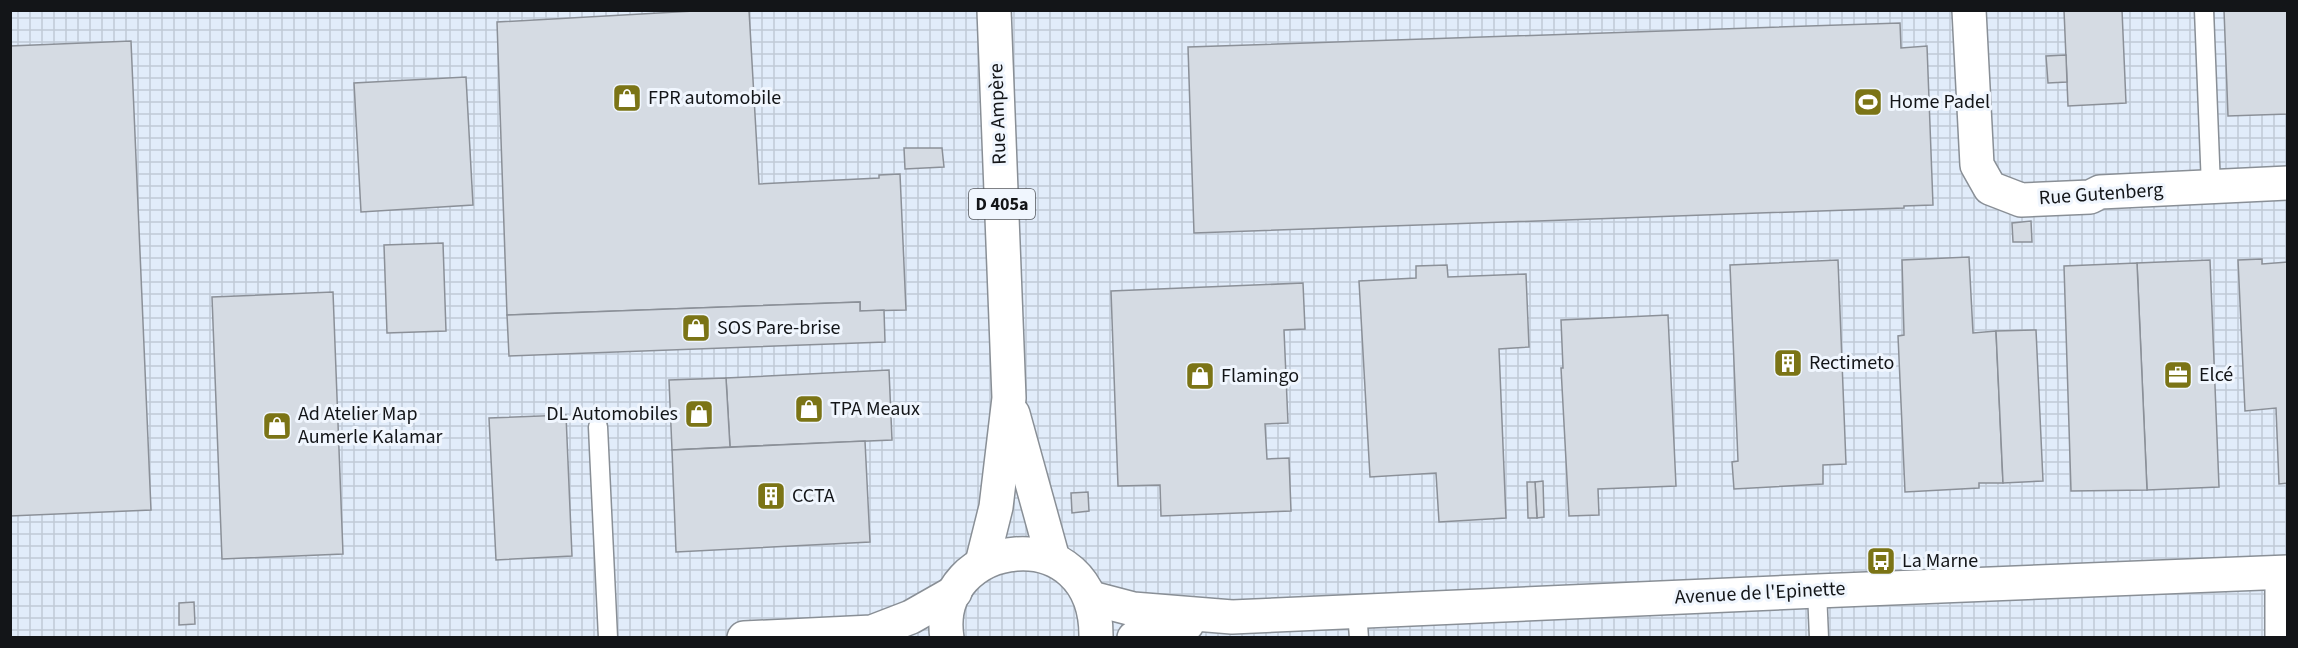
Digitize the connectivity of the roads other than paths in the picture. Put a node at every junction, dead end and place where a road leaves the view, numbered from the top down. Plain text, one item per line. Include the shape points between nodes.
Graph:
1 (994, 10) edge
2 (1970, 10) edge
3 (2204, 10) edge
4 (2288, 183) edge
5 (2211, 187) junction
6 (1009, 398) junction
7 (598, 427) dead end
8 (1053, 559) junction
9 (982, 563) junction
10 (2285, 573) edge
11 (1817, 591) junction
12 (955, 592) junction
13 (1090, 598) junction
14 (1232, 617) junction
15 (1358, 625) edge
16 (880, 635) edge
17 (608, 638) edge
18 (744, 638) edge
19 (947, 638) edge
20 (1096, 638) edge
21 (1134, 638) edge
22 (1819, 638) edge
23 (2282, 638) edge

1 - 6 street, Rue Ampère / D 405a
2 - 5 street, Rue Gutenberg via 1977,165 1990,188 2021,200
3 - 5 lane
4 - 5 street, Rue Gutenberg
6 - 8 street, Rue Ampère / D 405a
6 - 9 street, Rue Ampère / D 405a via 996,507
7 - 17 lane
8 - 9 street via 1029,553 1005,554
8 - 13 street via 1081,582
9 - 12 street
10 - 11 street, Avenue de l'Epinette
10 - 23 street
11 - 15 street, Avenue de l'Epinette
11 - 22 lane
12 - 16 street
12 - 19 street via 948,610
13 - 14 street, Avenue de l'Epinette via 1133,609
13 - 20 street
14 - 15 street, Avenue de l'Epinette
14 - 21 street, Avenue de l'Epinette via 1161,628
16 - 18 street

